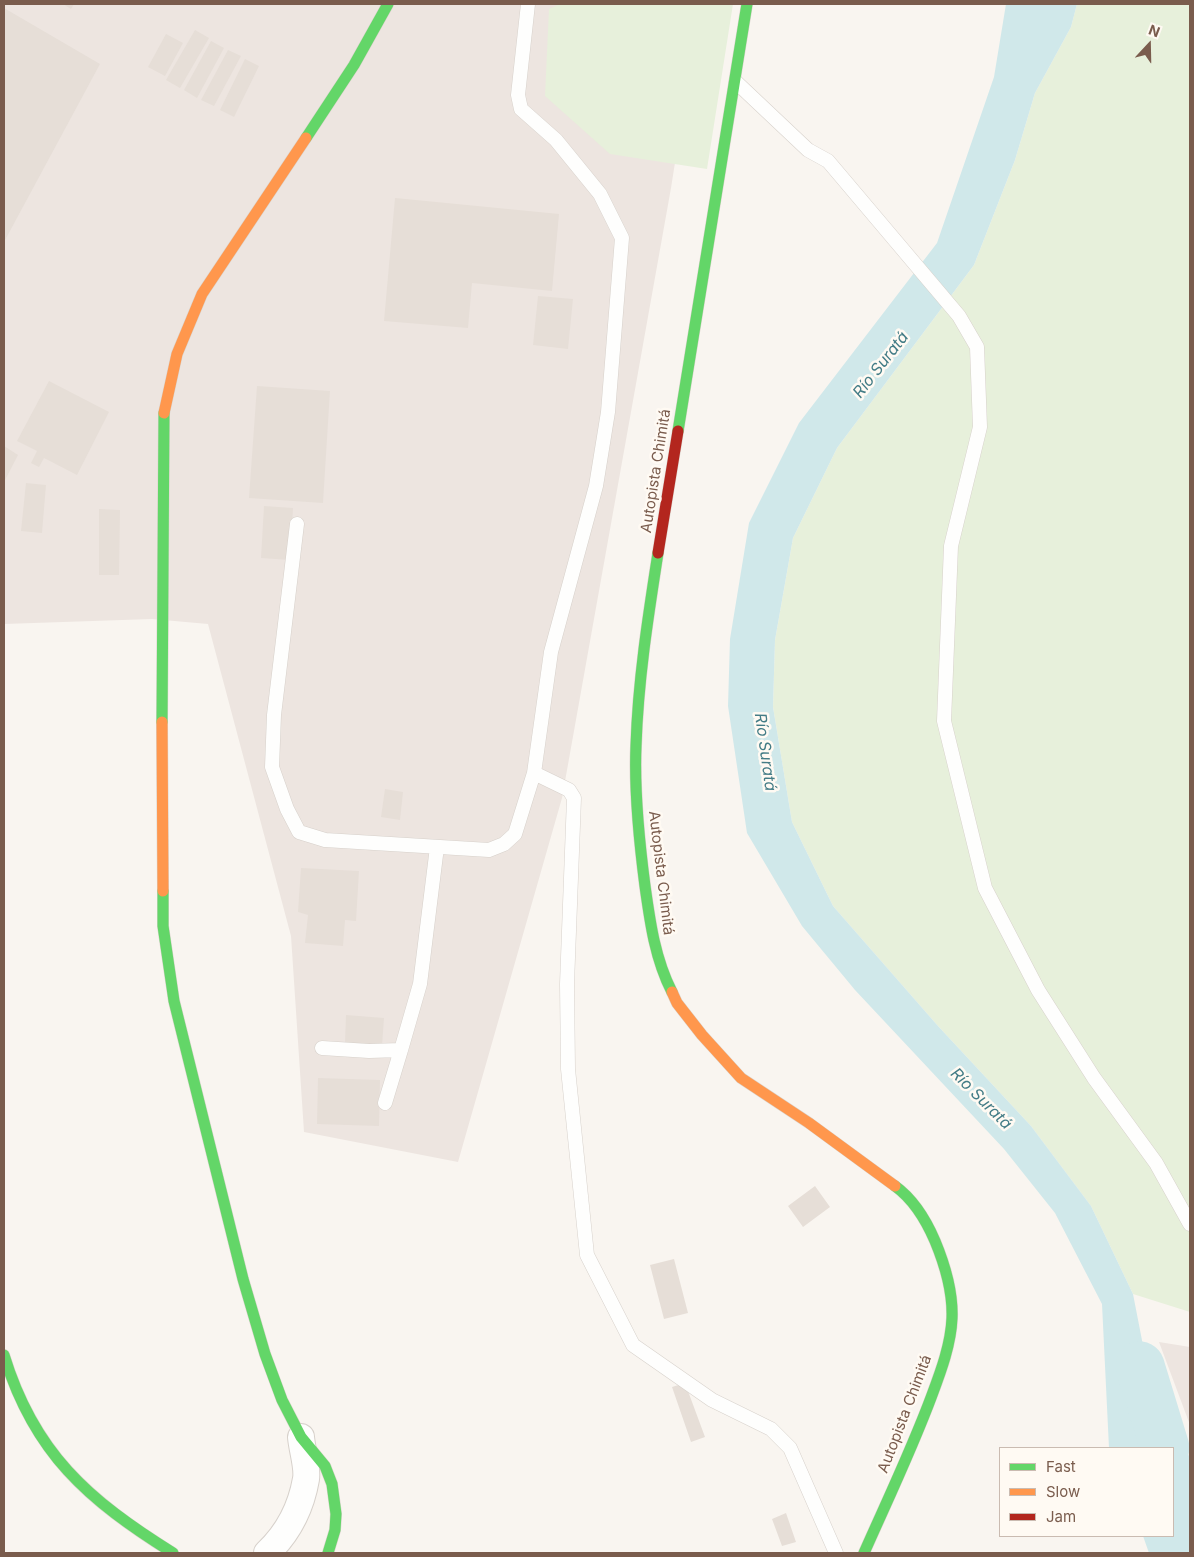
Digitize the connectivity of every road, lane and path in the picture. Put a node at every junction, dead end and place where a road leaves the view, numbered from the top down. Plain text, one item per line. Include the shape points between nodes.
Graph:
1 (388, 4) edge
2 (528, 4) edge
3 (747, 4) edge
4 (736, 82) junction
5 (297, 524) dead end
6 (534, 772) junction
7 (437, 846) junction
8 (322, 1048) dead end
9 (401, 1050) junction
10 (385, 1103) dead end
11 (1190, 1224) edge
12 (4, 1355) edge
13 (301, 1437) junction
14 (173, 1553) edge
15 (267, 1553) edge
16 (328, 1553) edge
17 (836, 1553) edge
18 (864, 1553) edge

1 - 13 main road via 354,65 202,294 177,354 163,416 163,926 174,1001 243,1278 268,1363
2 - 6 lane via 518,95 521,109 556,140 600,194 622,238 608,412 598,477 551,652
3 - 4 main road, Autopista Chimitá
4 - 11 lane via 808,150 828,161 849,184 959,316 977,347 980,426 952,546 944,721 985,888 1038,990 1094,1078 1156,1163
4 - 18 main road, Autopista Chimitá via 646,621 636,746 638,832 660,969 677,1003 741,1078 903,1192 927,1223 945,1264 952,1319 941,1370 919,1430
5 - 7 lane via 273,733 272,767 286,809 299,832 325,840
6 - 7 lane via 515,834 504,844 489,850
6 - 17 lane via 569,790 574,798 567,984 568,1069 587,1255 633,1345 712,1400 771,1429 790,1448
7 - 9 lane via 420,984
8 - 9 lane
9 - 10 lane
12 - 14 main road via 32,1424 70,1477 117,1517
13 - 15 street via 306,1478 295,1517
13 - 16 main road via 325,1466 332,1484 336,1514

